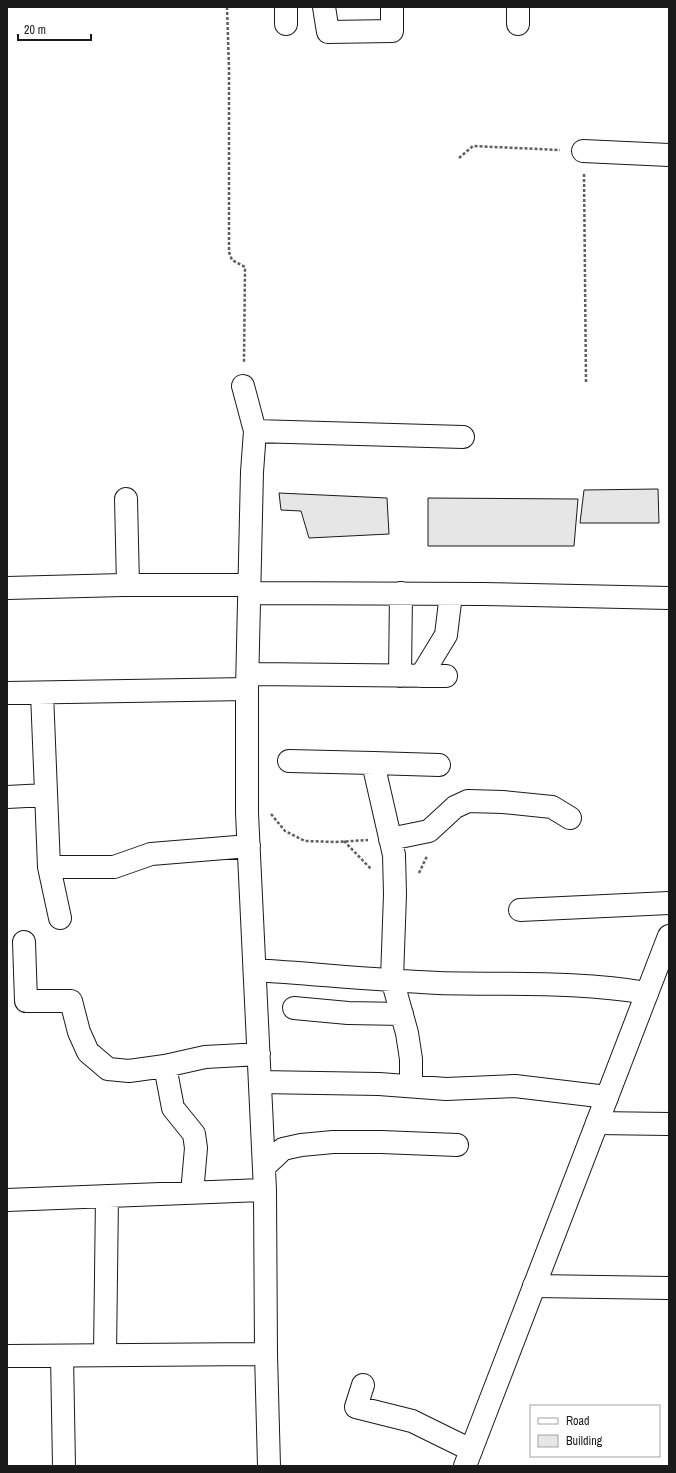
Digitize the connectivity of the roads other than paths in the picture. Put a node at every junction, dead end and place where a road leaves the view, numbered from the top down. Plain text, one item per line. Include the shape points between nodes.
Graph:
1 (324, 7) edge
2 (392, 7) edge
3 (583, 151) road end
4 (669, 155) edge
5 (243, 386) road end
6 (255, 431) junction
7 (463, 438) dead end
8 (126, 499) dead end
9 (128, 585) junction
10 (7, 588) edge
11 (250, 589) junction
12 (401, 593) junction
13 (451, 594) junction
14 (669, 598) edge
15 (400, 676) junction
16 (421, 676) junction
17 (446, 676) dead end
18 (247, 682) junction
19 (7, 693) edge
20 (42, 693) junction
21 (289, 761) dead end
22 (373, 764) junction
23 (439, 765) dead end
24 (46, 795) junction
25 (7, 797) edge
26 (570, 818) dead end
27 (390, 839) junction
28 (249, 846) junction
29 (49, 867) junction
30 (84, 867) junction
31 (54, 893) junction
32 (669, 903) edge
33 (520, 910) dead end
34 (60, 918) dead end
35 (669, 936) edge
36 (24, 942) dead end
37 (255, 970) junction
38 (392, 979) junction
39 (647, 993) junction
40 (294, 1008) dead end
41 (402, 1014) junction
42 (259, 1054) junction
43 (164, 1066) junction
44 (260, 1082) junction
45 (411, 1086) junction
46 (607, 1097) junction
47 (597, 1123) junction
48 (669, 1124) edge
49 (457, 1144) dead end
50 (264, 1167) junction
51 (265, 1190) junction
52 (192, 1193) junction
53 (107, 1196) junction
54 (7, 1200) edge
55 (534, 1286) junction
56 (669, 1288) edge
57 (266, 1354) junction
58 (105, 1355) junction
59 (7, 1356) edge
60 (62, 1356) junction
61 (363, 1386) dead end
62 (468, 1458) edge
63 (64, 1466) edge
64 (269, 1466) edge

1 - 2 street via 328,32 392,31
3 - 4 street
5 - 6 street
6 - 7 street
6 - 11 street
8 - 9 street
9 - 10 street
9 - 11 street
11 - 12 street
11 - 18 street
12 - 13 street
12 - 15 street
13 - 14 street
13 - 16 street via 446,635
15 - 16 street
15 - 18 street
16 - 17 street
18 - 20 street
18 - 28 street
19 - 20 street
20 - 24 street
21 - 22 street
22 - 23 street
22 - 27 street
24 - 25 street
24 - 29 street
26 - 27 street via 552,807 468,801 455,807 429,832
27 - 38 street via 395,878
28 - 30 street via 151,854 114,867
28 - 37 street
29 - 30 street
29 - 31 street
30 - 31 street
31 - 34 street
32 - 33 street
35 - 39 street
36 - 43 street via 26,1001 71,1001 79,1032 88,1052 108,1069 129,1071
37 - 38 street
37 - 42 street
38 - 39 street via 616,987
38 - 41 street
39 - 46 street
40 - 41 street
41 - 45 street via 411,1060
42 - 43 street via 205,1058
42 - 44 street
43 - 52 street via 173,1108 194,1134 196,1148
44 - 45 street
44 - 50 street
45 - 46 street via 446,1089 515,1086
46 - 47 street
47 - 48 street
47 - 55 street
49 - 50 street via 301,1144 283,1149
50 - 51 street
51 - 52 street
51 - 57 street
52 - 53 street
53 - 54 street
53 - 58 street
55 - 56 street
55 - 62 street
57 - 58 street
57 - 64 street
58 - 60 street
59 - 60 street
60 - 63 street
61 - 62 street via 356,1406 412,1421

